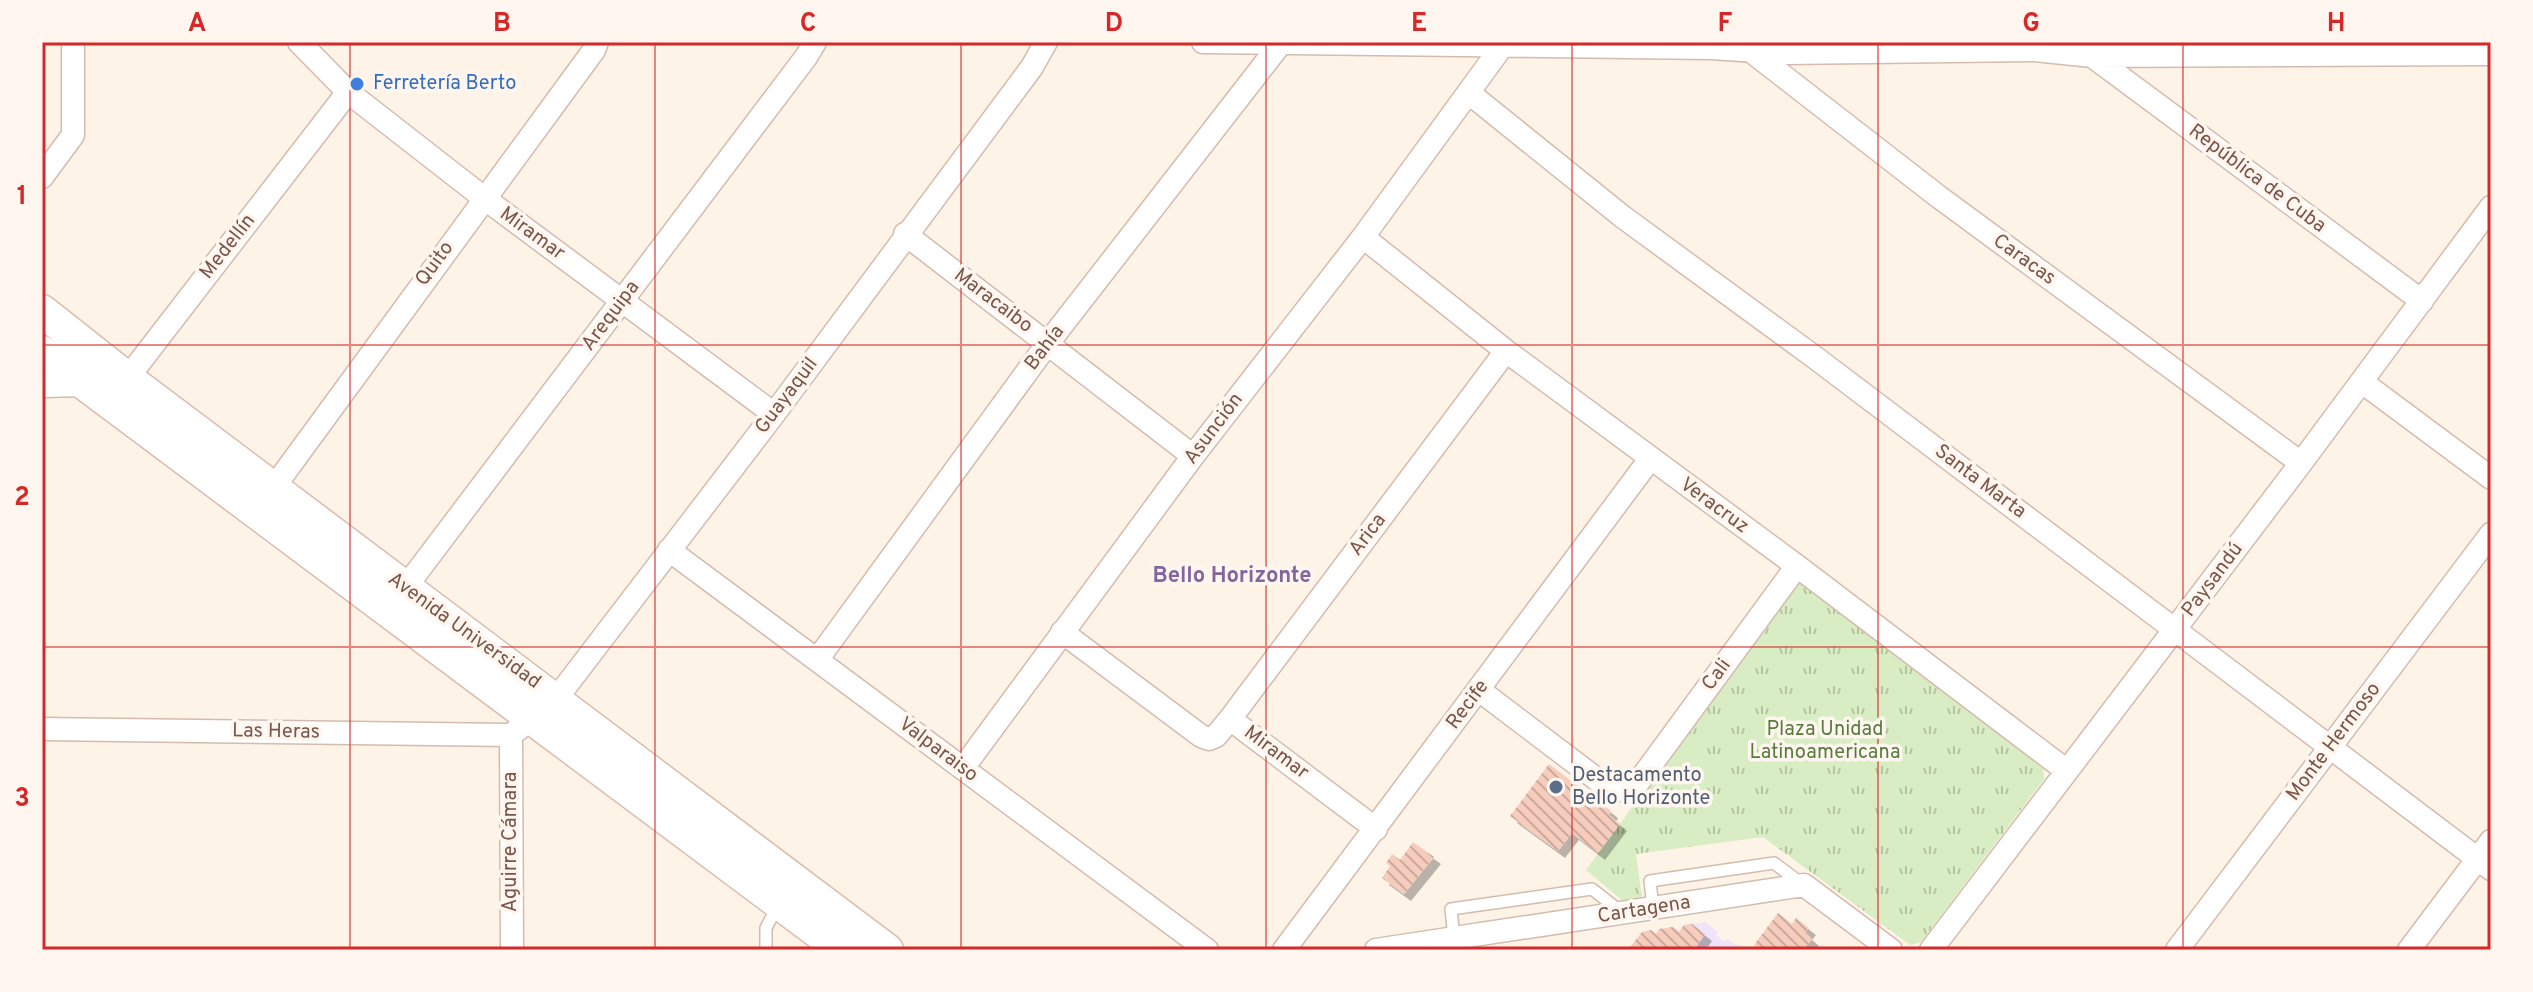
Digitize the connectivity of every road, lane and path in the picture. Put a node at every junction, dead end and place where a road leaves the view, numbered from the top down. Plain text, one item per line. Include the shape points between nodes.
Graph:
1 (73, 42) edge
2 (299, 42) edge
3 (597, 42) edge
4 (815, 42) edge
5 (1046, 42) edge
6 (1203, 42) edge
7 (1225, 42) edge
8 (1281, 43) edge
9 (1503, 45) junction
10 (1711, 45) edge
11 (2035, 46) edge
12 (1786, 48) edge
13 (1751, 51) junction
14 (2491, 54) edge
15 (2092, 56) junction
16 (348, 92) junction
17 (1469, 93) junction
18 (42, 177) edge
19 (484, 198) junction
20 (2491, 207) edge
21 (905, 234) junction
22 (1363, 237) junction
23 (623, 300) junction
24 (2422, 301) junction
25 (45, 321) edge
26 (1048, 343) junction
27 (1506, 351) junction
28 (42, 352) edge
29 (2362, 382) junction
30 (42, 386) edge
31 (107, 389) junction
32 (774, 414) junction
33 (1193, 456) junction
34 (1650, 459) junction
35 (2301, 463) junction
36 (2491, 478) edge
37 (274, 487) junction
38 (2491, 534) edge
39 (669, 550) junction
40 (1797, 566) junction
41 (405, 588) junction
42 (2175, 629) junction
43 (1062, 632) junction
44 (817, 660) junction
45 (1479, 690) junction
46 (533, 717) junction
47 (1230, 719) junction
48 (42, 729) edge
49 (2331, 747) junction
50 (963, 768) junction
51 (2067, 771) junction
52 (1376, 829) junction
53 (2487, 856) edge
54 (786, 892) junction
55 (512, 950) edge
56 (766, 950) edge
57 (842, 950) edge
58 (887, 950) edge
59 (1207, 950) edge
60 (1284, 950) edge
61 (1376, 950) edge
62 (1891, 950) edge
63 (1931, 950) edge
64 (2177, 950) edge
65 (2409, 950) edge

1 - 18 street via 73,135
2 - 16 street, Miramar
3 - 19 street, Quito
4 - 23 street, Arequipa
5 - 21 street, Guayaquil
6 - 7 street
7 - 8 street
8 - 9 street
8 - 26 street, Bahía
9 - 10 street
9 - 17 street, Asunción
10 - 13 street
11 - 12 street
11 - 15 street
12 - 13 street
13 - 35 street, Caracas via 1939,197
14 - 15 street
15 - 24 street, República de Cuba
16 - 19 street, Miramar
16 - 31 street, Medellín
17 - 22 street, Asunción
17 - 42 street, Santa Marta via 1623,217
19 - 23 street, Miramar
19 - 37 street, Quito
20 - 24 street, Paysandú
21 - 26 street, Maracaibo
21 - 32 street, Guayaquil
22 - 27 street, Veracruz
22 - 33 street, Asunción
23 - 32 street, Miramar
23 - 41 street, Arequipa
24 - 29 street, Paysandú
25 - 31 main road, Avenida Universidad
26 - 33 street, Maracaibo
26 - 44 street, Bahía
27 - 34 street, Veracruz
27 - 47 street, Arica
28 - 31 main road, Avenida Universidad
29 - 35 street, Paysandú
29 - 36 street
30 - 31 street
31 - 37 main road, Avenida Universidad
31 - 46 main road, Avenida Universidad
32 - 39 street, Guayaquil
33 - 43 street, Asunción
34 - 40 street, Veracruz
34 - 45 street, Recife
35 - 42 street, Paysandú
37 - 41 main road, Avenida Universidad
38 - 49 street, Monte Hermoso
39 - 44 street, Valparaiso
39 - 46 street, Guayaquil
40 - 45 street, Cali via 1630,790 1611,790
40 - 51 street, Veracruz
41 - 46 main road, Avenida Universidad
42 - 49 street, Santa Marta
42 - 51 street, Paysandú
43 - 47 street, Miramar via 1201,736 1216,736
43 - 50 street, Asunción
44 - 50 street, Valparaiso
45 - 52 street, Recife
46 - 48 street, Las Heras
46 - 54 main road, Avenida Universidad
46 - 55 street, Aguirre Cámara
47 - 52 street, Miramar
49 - 53 street, Santa Marta
49 - 64 street, Monte Hermoso
50 - 59 street, Valparaiso
51 - 63 street, Paysandú
52 - 60 street, Recife
53 - 65 street
54 - 56 lane via 766,928
54 - 57 main road, Avenida Universidad
54 - 58 main road, Avenida Universidad
61 - 62 street, Cartagena via 1804,885

